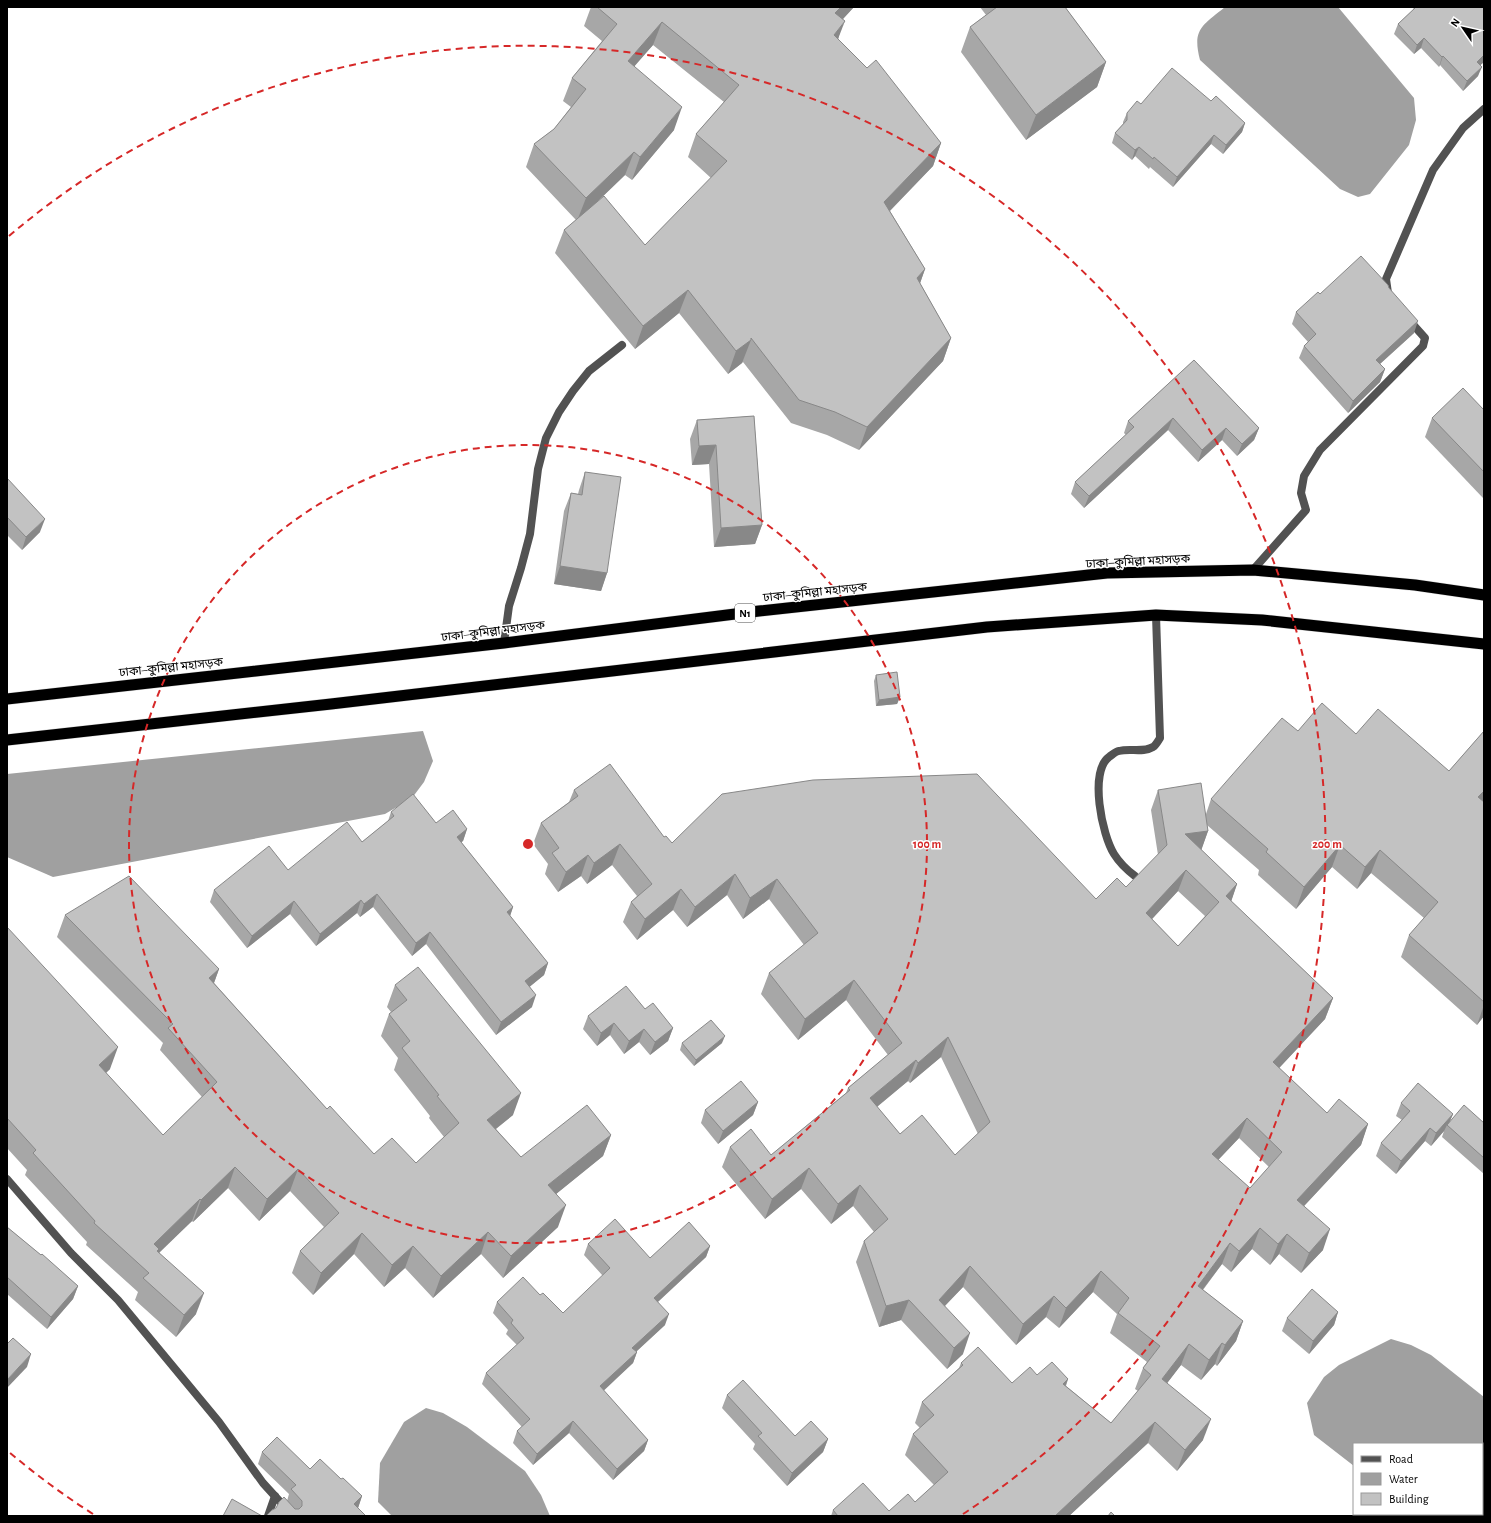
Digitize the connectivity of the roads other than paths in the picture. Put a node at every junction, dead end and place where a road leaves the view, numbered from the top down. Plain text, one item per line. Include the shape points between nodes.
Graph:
1 (1484, 109) edge
2 (1393, 302) edge
3 (1402, 312) edge
4 (622, 345) dead end
5 (1253, 570) junction
6 (1484, 595) edge
7 (1156, 615) junction
8 (504, 643) junction
9 (1484, 644) edge
10 (7, 699) edge
11 (7, 740) edge
12 (1135, 876) edge
13 (7, 1179) edge
14 (275, 1496) junction
15 (268, 1516) edge
16 (293, 1516) edge

1 - 2 street via 1463,128 1433,170 1386,279 1388,297
3 - 5 street via 1425,338 1423,346 1320,450 1304,476 1302,493 1306,510
4 - 8 street via 590,371 573,391 546,438 538,469 530,534 509,606
5 - 6 highway, ঢাকা–কুমিল্লা মহাসড়ক / N1 via 1415,585
5 - 8 highway, ঢাকা–কুমিল্লা মহাসড়ক / N1 via 1108,573 759,611
7 - 9 highway via 1262,620
7 - 11 highway via 987,627
7 - 12 street via 1160,738 1154,747 1146,750 1118,751 1107,759 1101,767 1098,785 1103,827 1114,854
8 - 10 highway, ঢাকা–কুমিল্লা মহাসড়ক / N1
13 - 14 street via 71,1253 118,1300 219,1422 262,1483
14 - 15 street
14 - 16 street

